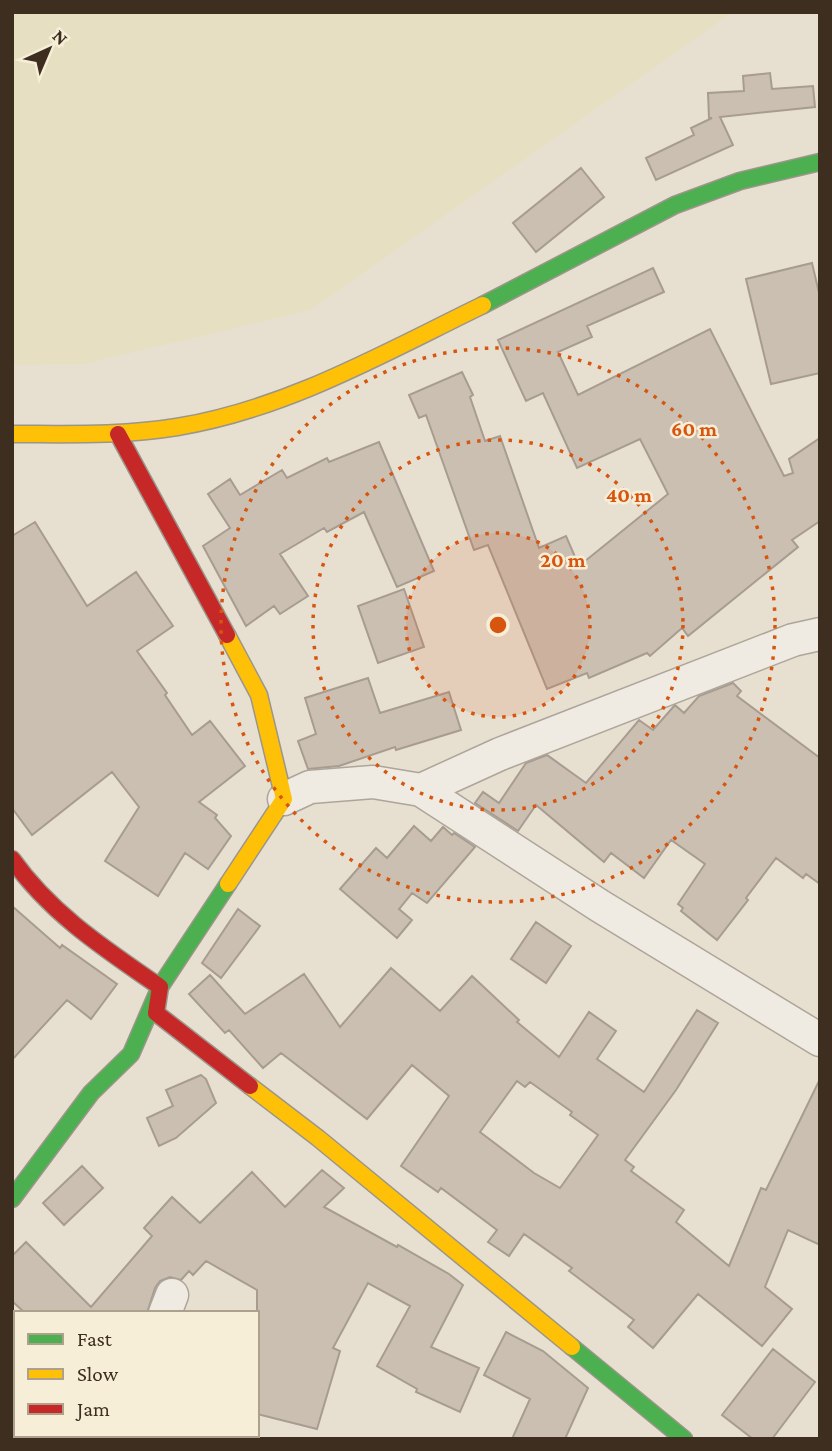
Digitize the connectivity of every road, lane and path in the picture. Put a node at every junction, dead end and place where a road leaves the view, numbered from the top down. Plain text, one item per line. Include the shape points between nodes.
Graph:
1 (820, 162) edge
2 (12, 434) edge
3 (118, 435) junction
4 (820, 634) edge
5 (421, 790) junction
6 (284, 799) junction
7 (15, 872) edge
8 (160, 987) junction
9 (820, 1040) edge
10 (12, 1199) edge
11 (684, 1439) edge

1 - 3 street via 740,181 675,205 313,388 178,427
2 - 3 street
3 - 6 street via 259,695
4 - 5 street via 793,640 609,710
5 - 6 street via 373,782 310,787
5 - 9 street
6 - 8 street
7 - 8 street via 71,925
8 - 10 street via 131,1054 91,1093
8 - 11 street via 156,1013 318,1138

